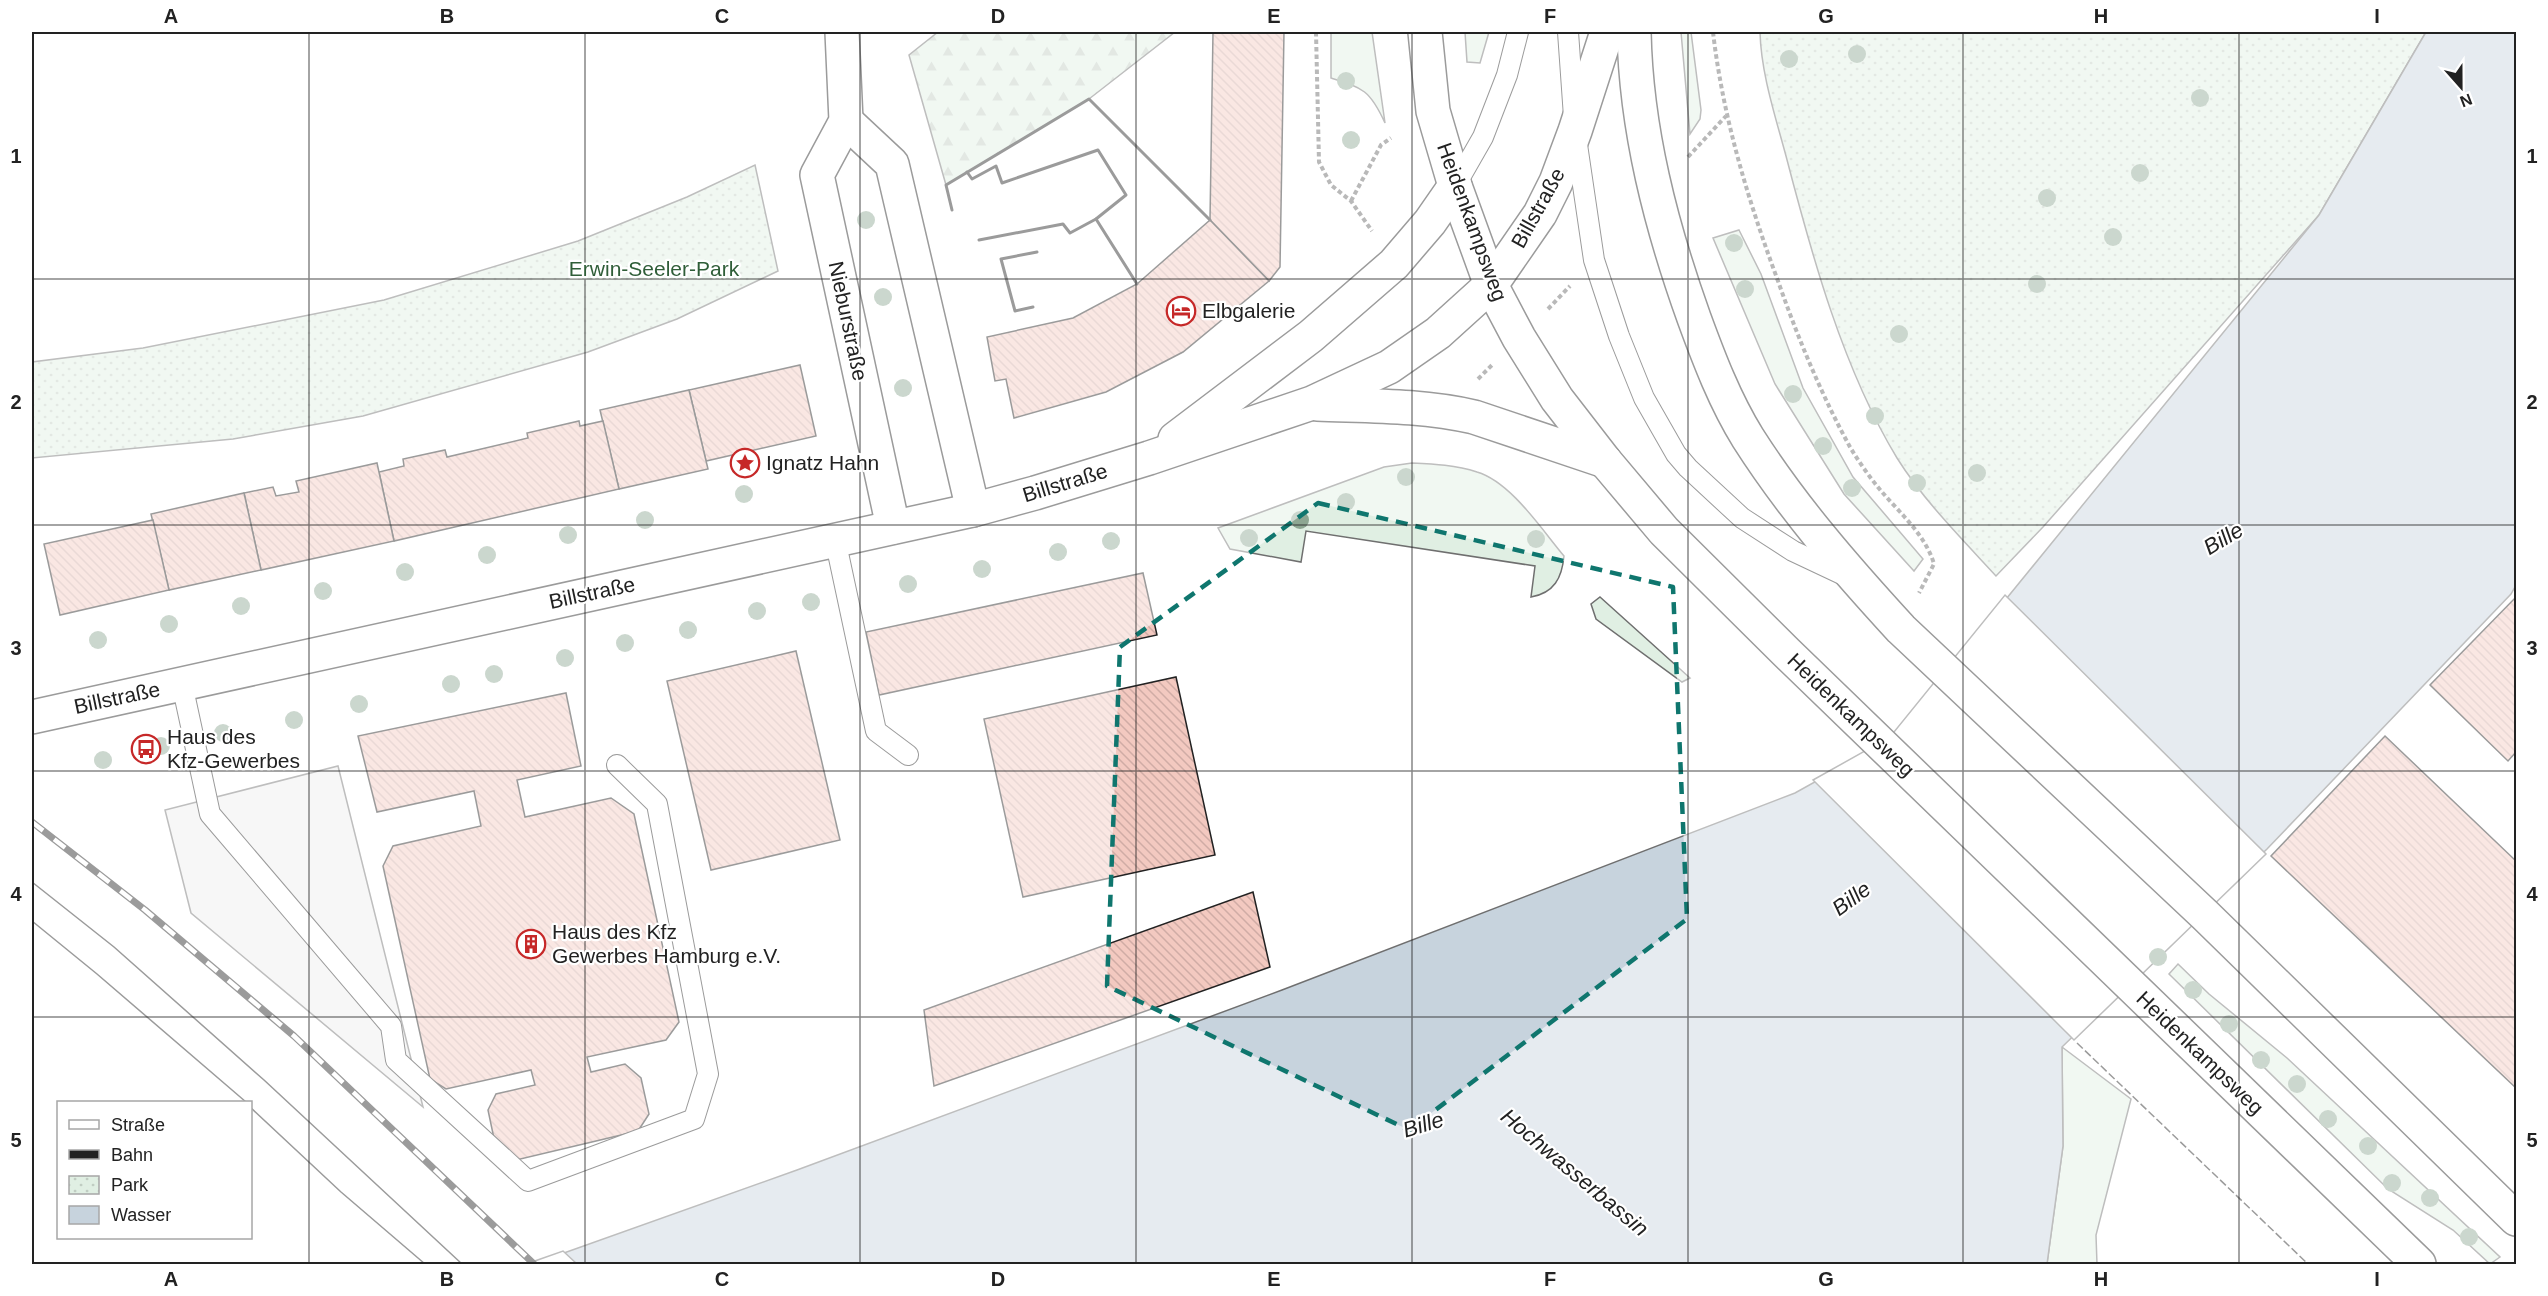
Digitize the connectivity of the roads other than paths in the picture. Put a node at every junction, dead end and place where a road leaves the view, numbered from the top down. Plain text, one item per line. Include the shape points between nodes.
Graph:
1 (842, 32) edge
2 (1425, 32) edge
3 (1518, 32) edge
4 (1568, 32) edge
5 (1607, 32) edge
6 (1634, 32) edge
7 (846, 121) junction
8 (1575, 131) junction
9 (1455, 186) junction
10 (1491, 285) junction
11 (1312, 404) junction
12 (1149, 458) junction
13 (1605, 461) junction
14 (973, 510) junction
15 (893, 527) junction
16 (835, 539) junction
17 (1857, 580) junction
18 (182, 684) junction
19 (32, 717) edge
20 (908, 755) dead end
21 (617, 765) dead end
22 (2517, 1218) edge
23 (2419, 1264) edge

1 - 7 main road
2 - 9 main road, Heidenkampsweg via 1433,111
3 - 9 lane via 1507,75 1483,137
4 - 8 lane
5 - 8 main road, Billstraße
6 - 17 main road via 1642,120 1656,192 1672,258 1710,363 1747,436 1790,501
7 - 14 main road via 892,164
7 - 15 main road, Nieburstraße via 817,175
8 - 10 main road, Billstraße via 1539,214
8 - 17 lane via 1594,260 1619,336 1665,437 1688,468 1742,518 1792,551
9 - 10 main road, Heidenkampsweg
9 - 12 main road, Billstraße via 1394,264 1311,336
10 - 11 main road, Billstraße via 1438,333 1389,367
10 - 13 main road, Heidenkampsweg via 1557,399
11 - 12 main road, Billstraße
11 - 13 main road via 1434,409 1474,417
12 - 14 main road, Billstraße
13 - 23 main road, Heidenkampsweg via 1664,531 1832,697
14 - 15 main road, Billstraße
15 - 16 main road, Billstraße
16 - 18 main road, Billstraße
16 - 20 lane via 876,731
17 - 22 main road via 1901,629 2205,915
18 - 19 main road, Billstraße
18 - 21 lane via 210,814 391,1026 396,1060 528,1181 694,1119 708,1074 657,804

